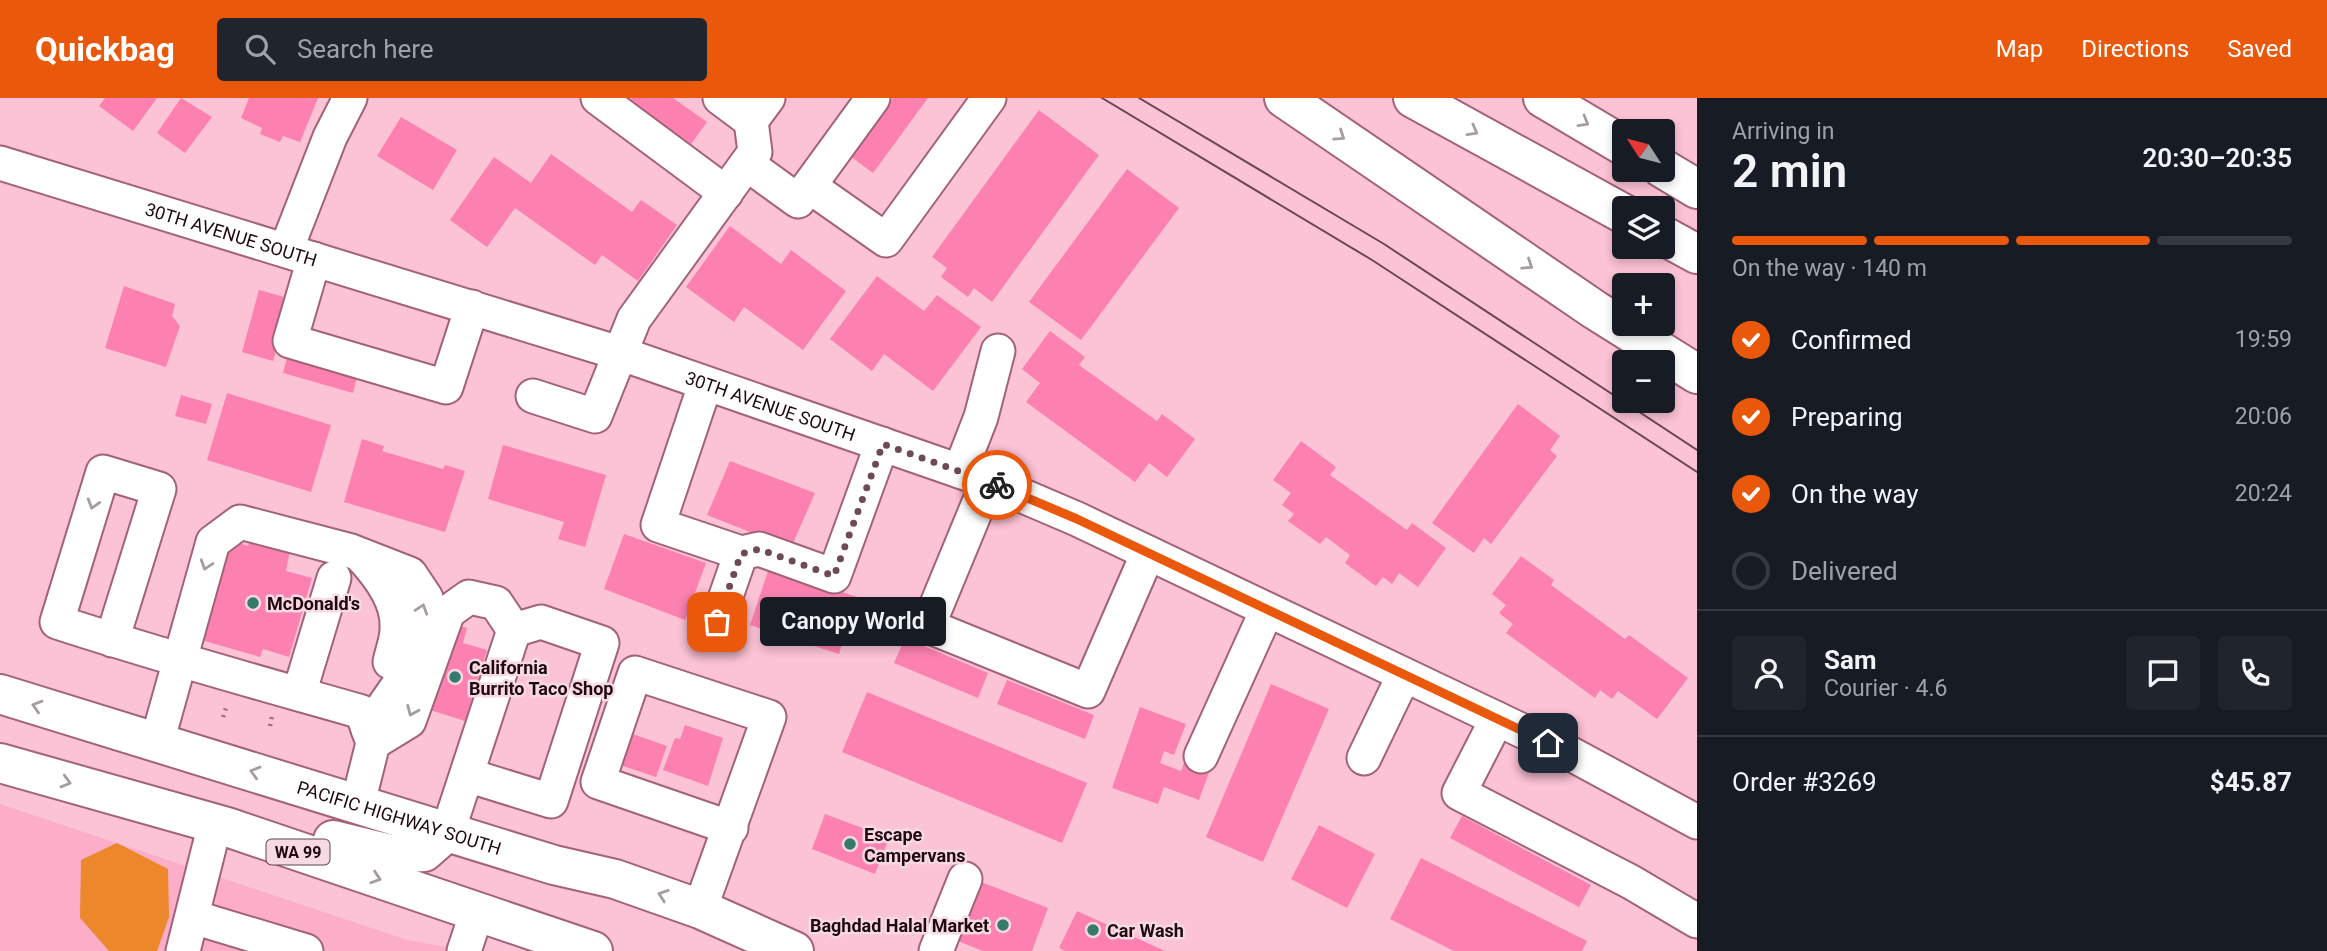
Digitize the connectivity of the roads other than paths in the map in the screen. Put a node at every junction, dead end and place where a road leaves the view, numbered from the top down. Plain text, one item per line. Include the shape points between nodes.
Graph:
1 (350, 98) edge
2 (598, 98) edge
3 (720, 98) edge
4 (873, 98) edge
5 (989, 98) edge
6 (1284, 98) edge
7 (1413, 98) edge
8 (1543, 98) edge
9 (759, 110) edge
10 (1612, 139) edge
11 (0, 163) edge
12 (747, 163) junction
13 (1675, 175) edge
14 (809, 186) junction
15 (1697, 188) edge
16 (726, 193) junction
17 (1612, 207) edge
18 (1675, 242) edge
19 (300, 254) junction
20 (1697, 254) edge
21 (472, 307) junction
22 (998, 351) dead end
23 (618, 353) junction
24 (1697, 374) edge
25 (705, 384) junction
26 (533, 396) dead end
27 (883, 444) junction
28 (974, 476) junction
29 (1148, 553) junction
30 (741, 554) junction
31 (334, 578) dead end
32 (1267, 610) junction
33 (717, 622) dead end
34 (514, 630) junction
35 (112, 640) junction
36 (178, 660) junction
37 (1404, 675) junction
38 (0, 694) edge
39 (299, 694) junction
40 (1497, 719) junction
41 (371, 736) junction
42 (157, 742) junction
43 (1200, 756) dead end
44 (1364, 758) dead end
45 (0, 763) edge
46 (467, 775) junction
47 (358, 803) junction
48 (1697, 822) edge
49 (221, 825) junction
50 (731, 828) junction
51 (448, 831) junction
52 (965, 879) dead end
53 (700, 909) junction
54 (477, 912) junction
55 (193, 917) junction
56 (1697, 921) edge
57 (183, 951) edge
58 (306, 951) edge
59 (464, 951) edge
60 (593, 951) edge
61 (794, 951) edge
62 (937, 951) edge

1 - 19 street via 330,136
2 - 16 street
3 - 9 street
4 - 14 street
5 - 14 street via 886,240
6 -> 24 main road
7 -> 17 main road
8 -> 10 main road
9 - 12 street via 755,152
11 - 19 street, 30TH AVENUE SOUTH
12 - 14 street via 798,201
12 - 16 street
13 - 15 main road
16 - 23 street via 634,320
18 - 20 main road
19 - 21 street, 30TH AVENUE SOUTH
19 - 21 street via 290,341 446,387
21 - 23 street, 30TH AVENUE SOUTH
22 - 28 street via 981,417
23 - 25 street, 30TH AVENUE SOUTH
23 - 26 street via 594,416
25 - 27 street, 30TH AVENUE SOUTH
25 - 30 street via 658,525
27 - 28 street, 30TH AVENUE SOUTH
27 - 30 street via 834,576 759,549
28 - 29 street, 30TH AVENUE SOUTH
28 - 29 street via 928,626 1088,691
29 - 32 street, 30TH AVENUE SOUTH
30 - 33 street
31 - 39 street
32 - 37 street, 30TH AVENUE SOUTH
32 - 43 street
34 -> 41 street via 496,603 469,597 448,612 409,721
34 - 46 street
34 - 46 street via 541,622 602,643 551,801
35 -> 35 street via 159,489 103,472 57,622
35 - 36 street
36 - 39 street
41 -> 36 street via 390,696 387,675 398,627 388,592 360,555 240,522 213,542
36 - 42 street
37 - 40 street, 30TH AVENUE SOUTH
37 - 44 street
42 -> 38 main road, PACIFIC HIGHWAY SOUTH
39 - 41 street via 362,712
40 - 48 street, 30TH AVENUE SOUTH
40 - 56 street via 1459,793
41 - 47 street
47 -> 42 main road, PACIFIC HIGHWAY SOUTH
45 -> 49 main road, WA 99
46 - 51 street
47 - 51 main road, PACIFIC HIGHWAY SOUTH
49 - 51 main road via 250,819 390,854 424,852
49 -> 54 main road, WA 99
49 - 55 street
50 - 50 street via 769,717 635,673 598,782
50 - 53 street
53 -> 51 main road, PACIFIC HIGHWAY SOUTH via 615,879
52 - 62 street
53 - 61 main road, PACIFIC HIGHWAY SOUTH
54 - 59 street
54 - 60 main road, WA 99
55 - 57 street
55 - 58 street

